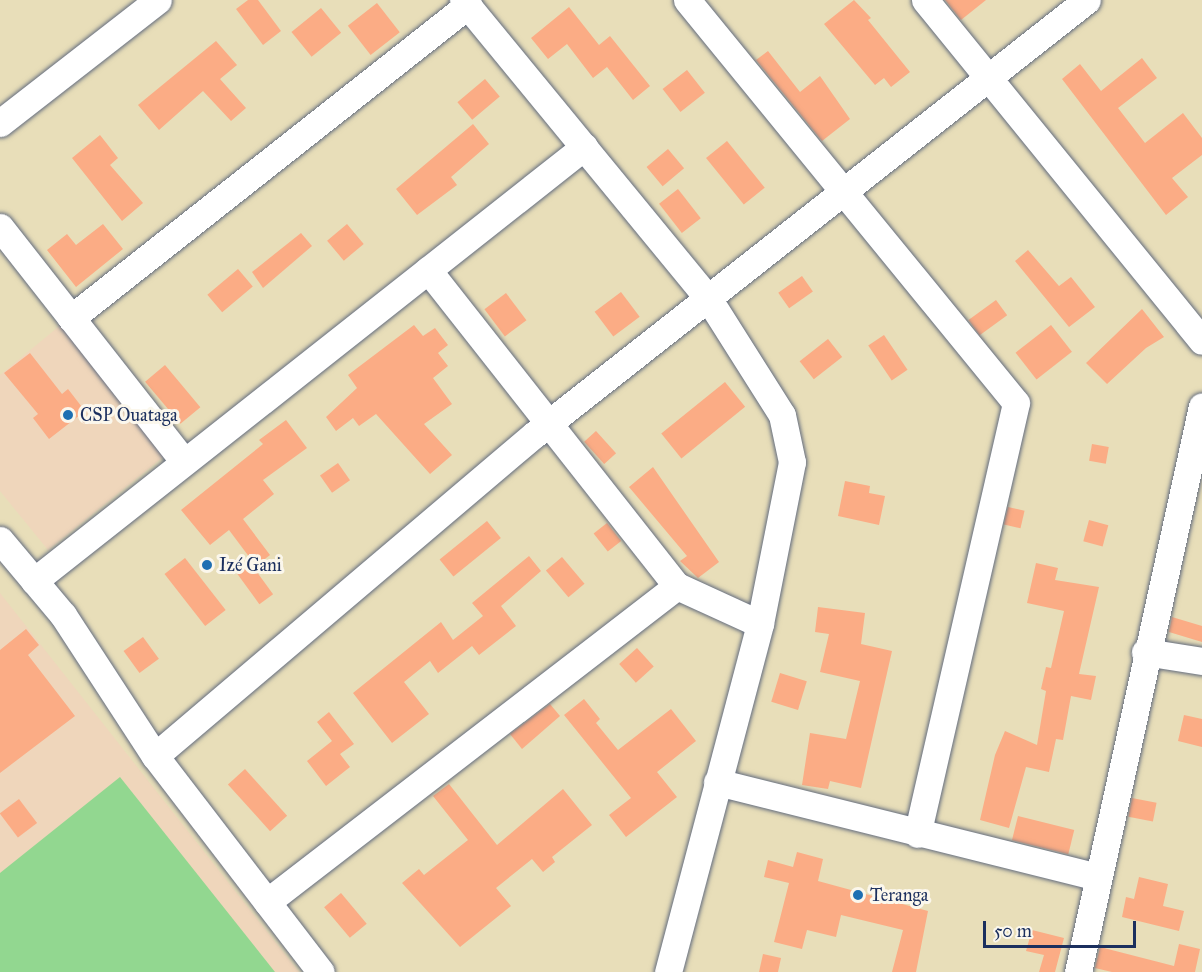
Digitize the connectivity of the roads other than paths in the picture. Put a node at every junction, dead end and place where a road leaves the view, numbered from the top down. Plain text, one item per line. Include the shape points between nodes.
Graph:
1 (158, 0) edge
2 (687, 0) edge
3 (925, 0) edge
4 (1087, 0) edge
5 (466, 3) edge
6 (989, 77) junction
7 (0, 123) edge
8 (584, 147) junction
9 (843, 191) junction
10 (0, 227) edge
11 (428, 270) junction
12 (708, 298) junction
13 (71, 318) junction
14 (1202, 341) edge
15 (1202, 406) edge
16 (549, 423) junction
17 (184, 462) junction
18 (0, 540) edge
19 (34, 580) junction
20 (677, 586) junction
21 (760, 624) junction
22 (1145, 652) junction
23 (1202, 661) edge
24 (155, 756) junction
25 (717, 782) junction
26 (917, 834) junction
27 (1097, 877) junction
28 (267, 902) junction
29 (321, 972) edge
30 (668, 972) edge
31 (1078, 972) edge

1 - 7 street
2 - 9 street
3 - 6 street
4 - 6 street
5 - 8 street
5 - 13 street
6 - 9 street
6 - 14 street
8 - 11 street
8 - 12 street
9 - 12 street
9 - 26 street via 1016,403
10 - 13 street
11 - 16 street
11 - 17 street
12 - 16 street
12 - 21 street via 782,415 792,462
13 - 17 street
15 - 22 street
16 - 20 street
16 - 24 street
17 - 19 street
18 - 19 street
19 - 24 street via 63,615
20 - 21 street
20 - 28 street
21 - 25 street
22 - 23 street
22 - 27 street
24 - 28 street
25 - 26 street
25 - 30 street
26 - 27 street
27 - 31 street
28 - 29 street

